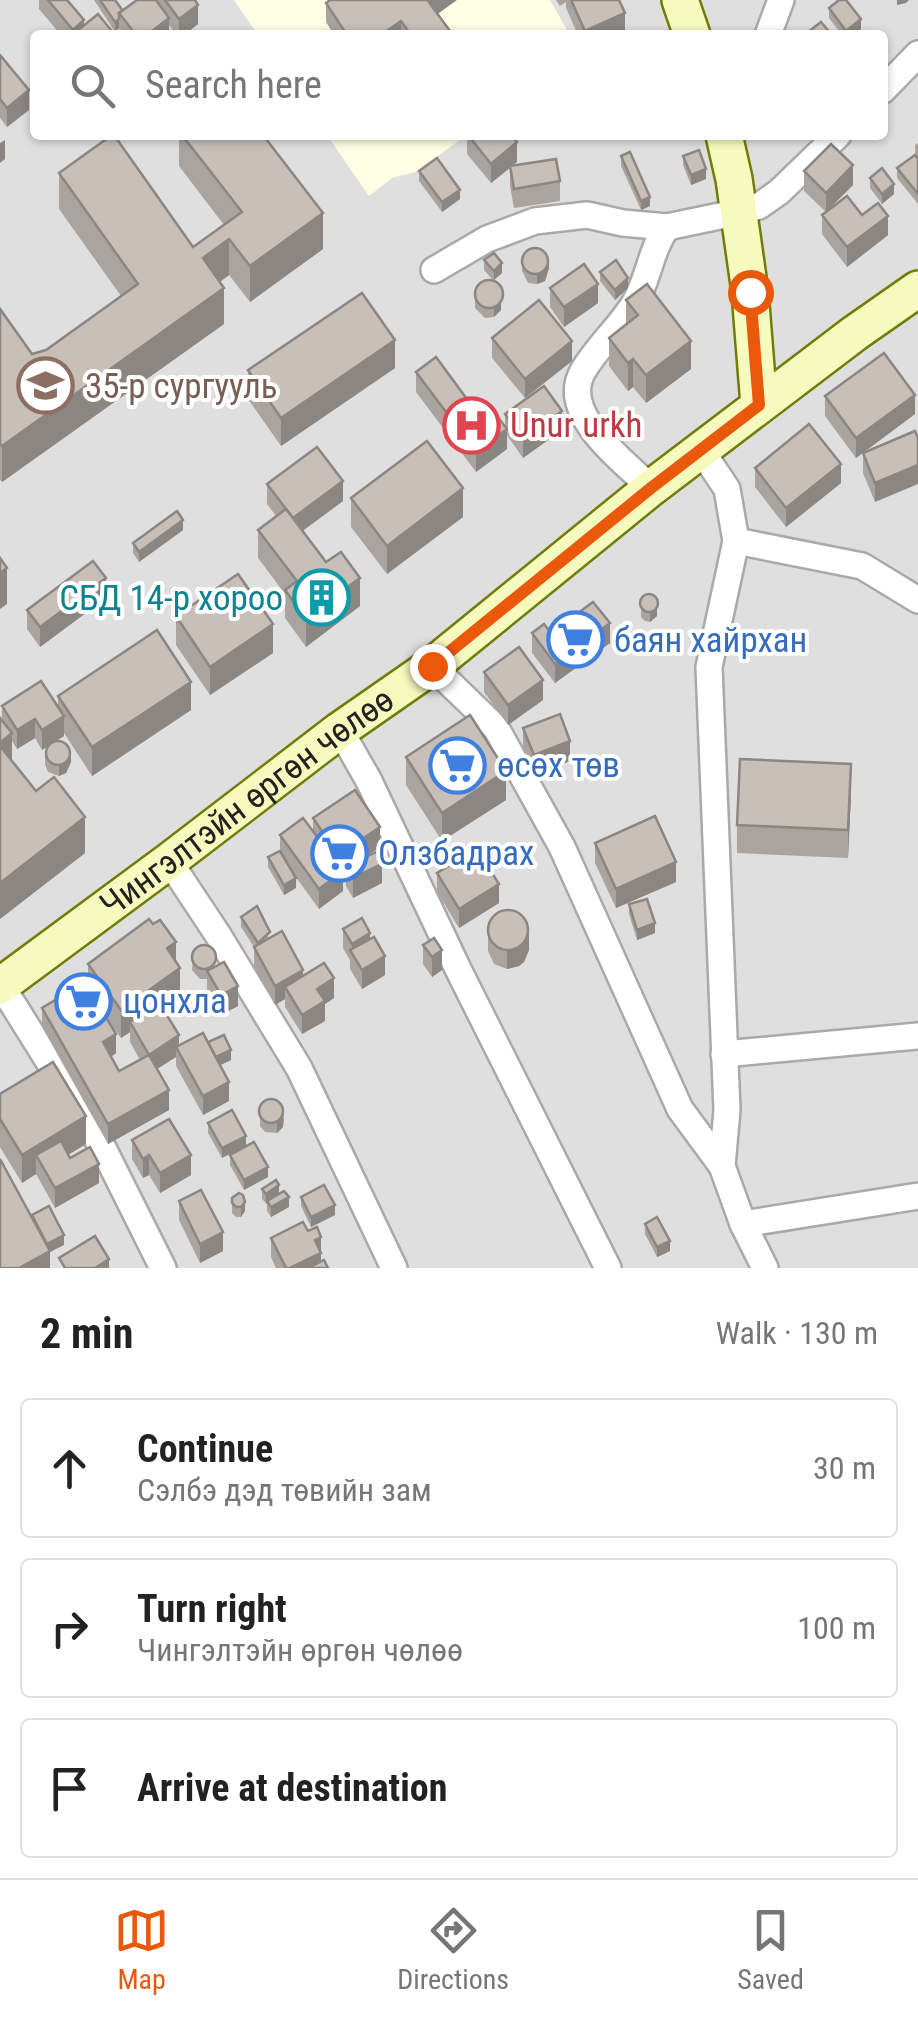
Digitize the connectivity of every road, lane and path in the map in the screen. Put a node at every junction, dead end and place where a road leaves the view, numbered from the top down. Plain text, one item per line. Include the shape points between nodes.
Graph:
1 (680, 0) edge
2 (781, 0) edge
3 (690, 30) edge
4 (770, 30) edge
5 (918, 54) edge
6 (888, 85) edge
7 (727, 140) edge
8 (833, 140) edge
9 (739, 212) junction
10 (667, 227) junction
11 (434, 270) dead end
12 (918, 290) edge
13 (759, 405) junction
14 (700, 450) junction
15 (651, 488) junction
16 (736, 541) junction
17 (918, 600) edge
18 (432, 666) junction
19 (340, 730) junction
20 (169, 862) junction
21 (0, 985) edge
22 (918, 1036) edge
23 (724, 1054) junction
24 (722, 1166) junction
25 (918, 1196) edge
26 (743, 1224) junction
27 (163, 1268) edge
28 (394, 1268) edge
29 (608, 1268) edge
30 (765, 1268) edge

1 - 3 main road
2 - 4 street
5 - 6 street
7 - 9 main road
8 - 9 street via 769,200
9 - 10 street
9 - 13 main road
10 - 11 street via 587,215 535,220
10 - 15 street via 638,298 586,366 577,392 583,416
12 - 13 main road, Чингэлтэйн өргөн чөлөө
13 - 14 main road, Чингэлтэйн өргөн чөлөө
14 - 15 main road, Чингэлтэйн өргөн чөлөө
14 - 16 street via 728,489
15 - 18 main road, Чингэлтэйн өргөн чөлөө
16 - 17 street via 862,566
16 - 23 street via 709,667
18 - 19 main road, Чингэлтэйн өргөн чөлөө
18 - 24 street via 496,728 562,847 680,1109
19 - 20 main road, Чингэлтэйн өргөн чөлөө
19 - 29 street
20 - 21 main road, Чингэлтэйн өргөн чөлөө
20 - 28 street via 299,1068
21 - 27 street via 104,1150
22 - 23 street
23 - 24 street
24 - 26 street
25 - 26 street
26 - 30 street

